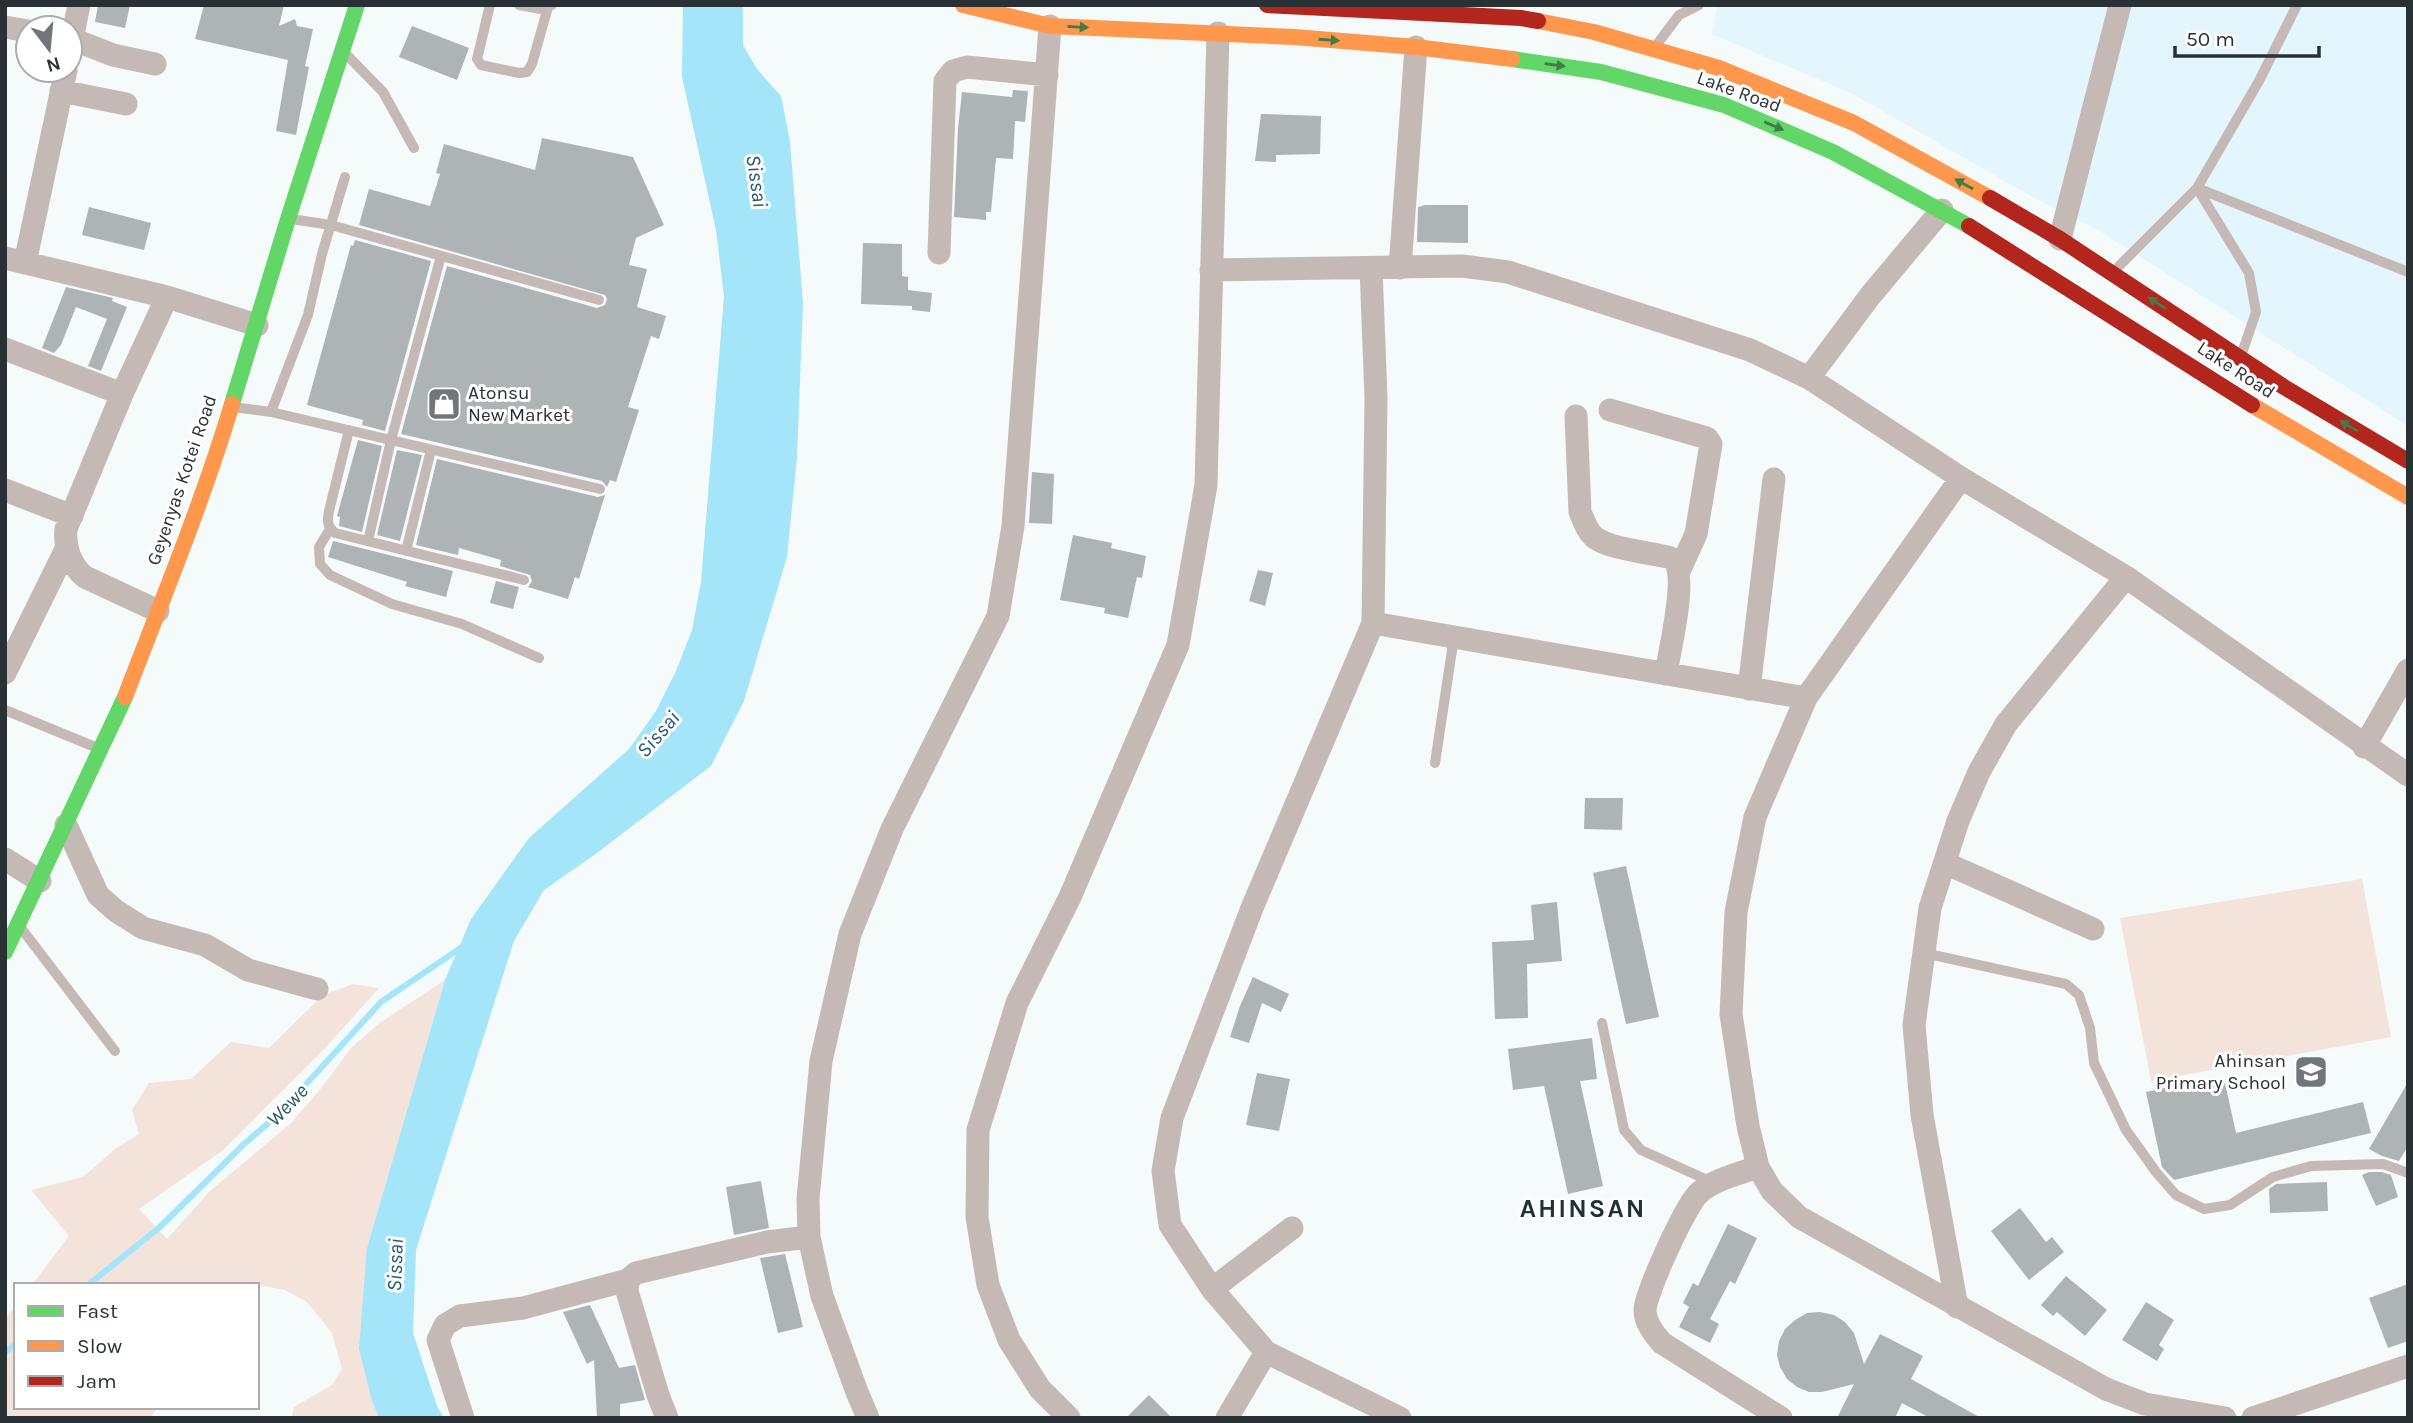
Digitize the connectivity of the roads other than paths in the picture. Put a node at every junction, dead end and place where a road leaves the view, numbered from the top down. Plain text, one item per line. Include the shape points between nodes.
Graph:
1 (357, 5) edge
2 (489, 5) edge
3 (519, 5) edge
4 (963, 5) edge
5 (1267, 5) edge
6 (1699, 5) edge
7 (2120, 5) edge
8 (2297, 5) edge
9 (550, 6) edge
10 (1299, 6) edge
11 (1459, 9) edge
12 (1050, 26) junction
13 (1218, 33) junction
14 (1294, 37) junction
15 (84, 47) edge
16 (1416, 47) junction
17 (1654, 49) junction
18 (343, 51) junction
19 (155, 64) dead end
20 (1047, 75) junction
21 (63, 84) edge
22 (74, 84) edge
23 (126, 104) dead end
24 (414, 148) dead end
25 (345, 177) dead end
26 (2197, 188) junction
27 (1942, 210) junction
28 (288, 219) junction
29 (331, 225) junction
30 (2060, 239) junction
31 (939, 253) dead end
32 (441, 256) junction
33 (15, 261) edge
34 (1371, 268) junction
35 (1400, 268) junction
36 (1211, 270) junction
37 (2408, 272) edge
38 (2111, 273) junction
39 (167, 297) junction
40 (599, 300) dead end
41 (257, 325) junction
42 (5, 349) edge
43 (2241, 358) junction
44 (1809, 378) junction
45 (122, 394) junction
46 (230, 407) junction
47 (1610, 410) dead end
48 (271, 412) junction
49 (1576, 416) dead end
50 (349, 430) junction
51 (391, 440) junction
52 (431, 450) junction
53 (2408, 461) edge
54 (1961, 478) junction
55 (1773, 479) dead end
56 (600, 489) dead end
57 (5, 490) edge
58 (2408, 497) edge
59 (72, 516) junction
60 (330, 528) junction
61 (368, 541) junction
62 (67, 547) junction
63 (406, 551) junction
64 (1680, 569) junction
65 (2126, 577) junction
66 (524, 580) dead end
67 (158, 611) junction
68 (1373, 623) junction
69 (1454, 637) junction
70 (539, 658) dead end
71 (2408, 670) edge
72 (5, 673) edge
73 (1666, 674) junction
74 (1749, 688) junction
75 (1806, 698) junction
76 (5, 710) edge
77 (2364, 747) junction
78 (102, 750) junction
79 (1435, 763) dead end
80 (2408, 775) edge
81 (66, 825) junction
82 (5, 859) edge
83 (1945, 863) junction
84 (40, 881) junction
85 (19, 925) junction
86 (2094, 929) dead end
87 (5, 953) edge
88 (1924, 953) junction
89 (317, 989) dead end
90 (1602, 1023) dead end
91 (115, 1051) dead end
92 (1758, 1167) junction
93 (2408, 1173) edge
94 (1714, 1183) junction
95 (1292, 1228) dead end
96 (808, 1237) junction
97 (628, 1280) junction
98 (1212, 1289) junction
99 (1958, 1307) junction
100 (1266, 1352) junction
101 (2408, 1366) edge
102 (2195, 1415) edge
103 (463, 1418) edge
104 (667, 1418) edge
105 (868, 1418) edge
106 (1069, 1418) edge
107 (1227, 1418) edge
108 (1400, 1418) edge
109 (1781, 1418) edge
110 (2225, 1418) edge
111 (2253, 1418) edge

1 - 18 main road, Geyenyas Kotei Road
2 - 9 lane via 477,59 481,65 519,73 527,72 532,64
3 - 9 lane
4 - 12 main road, Lake Road
5 - 10 main road, Lake Road
6 - 17 lane via 1679,15
7 - 30 street
8 - 26 lane
10 - 11 main road, Lake Road
10 - 14 street
11 - 17 main road, Lake Road via 1594,32
12 -> 13 main road, Lake Road
12 - 20 street
13 - 14 main road, Lake Road
13 - 36 street
14 -> 16 main road, Lake Road
15 - 19 street
16 -> 27 main road, Lake Road via 1601,72 1724,105 1833,152
16 - 35 street
30 -> 17 main road, Lake Road via 1854,123 1719,68
18 - 24 lane via 383,92
18 - 28 main road, Geyenyas Kotei Road
20 - 31 street via 967,67 953,71 945,81
20 - 96 street via 1013,526 998,616 892,829 850,934 821,1061 807,1199
21 - 33 street
22 - 23 street
25 - 29 lane
26 - 37 lane
26 - 38 lane
26 - 43 lane via 2249,273 2256,313
27 - 44 street
27 - 58 main road, Lake Road via 2263,412
28 - 29 lane
28 - 41 main road, Geyenyas Kotei Road
29 - 32 lane
29 - 48 lane via 308,315
30 - 38 main road, Lake Road
32 - 40 lane
32 - 51 lane
33 - 39 street
34 - 35 street
34 - 36 street
34 - 68 street via 1376,398
35 - 44 street via 1462,266 1508,272 1750,350
36 - 106 street via 1206,485 1178,645 1070,897 1017,1003 978,1130 976,1217 988,1285 1010,1340 1040,1389
43 -> 38 main road, Lake Road
39 - 41 street
39 - 45 street
41 - 46 main road, Geyenyas Kotei Road
42 - 45 street
53 -> 43 main road, Lake Road
44 - 54 street
45 - 59 street
46 - 48 lane
46 - 67 main road, Geyenyas Kotei Road
47 - 64 street via 1707,438 1711,444 1696,534
48 - 50 lane
49 - 64 street via 1580,512 1586,527 1610,544 1671,558
50 - 51 lane
50 - 60 lane via 329,511
51 - 52 lane
51 - 61 lane
52 - 56 lane
52 - 63 lane
54 - 65 street
54 - 75 street
55 - 74 street
57 - 59 street
59 - 62 street via 66,529
60 - 61 lane
60 - 70 lane via 319,547 320,564 330,575 393,604 462,624
61 - 63 lane
62 - 67 street via 76,570 85,577
62 - 72 street
63 - 66 lane
64 - 73 street
65 - 77 street
65 - 83 street via 2006,724 1974,784
67 - 78 main road, Geyenyas Kotei Road
68 - 69 street
68 - 98 street via 1252,908 1172,1118 1163,1171 1170,1225
69 - 73 street
69 - 79 lane
71 - 77 street
73 - 74 street
74 - 75 street
75 - 92 street via 1755,817 1736,912 1731,1014
76 - 78 lane
77 - 80 street
78 - 81 main road, Geyenyas Kotei Road
81 - 84 main road, Geyenyas Kotei Road
81 - 89 street via 98,895 116,911 143,928 205,944 248,970
82 - 84 street
83 - 86 street
83 - 88 street via 1930,908
84 - 85 main road, Geyenyas Kotei Road
85 - 87 main road, Geyenyas Kotei Road
85 - 91 lane
88 - 93 lane via 2066,985 2079,995 2090,1028 2094,1063 2126,1130 2176,1195 2204,1209 2230,1205 2273,1177 2311,1166 2383,1164
88 - 99 street via 1914,1025 1922,1115
90 - 94 lane via 1625,1129 1641,1150
92 - 94 street
92 - 99 street via 1772,1191 1799,1217
94 - 109 street via 1696,1194 1664,1254 1645,1310 1650,1331
95 - 98 street
96 - 97 street via 767,1242 636,1273
96 - 105 street via 822,1296
97 - 103 street via 523,1308 460,1316 445,1325 438,1340
97 - 104 street via 627,1291
98 - 100 street
99 - 102 street via 2106,1389
100 - 107 street
100 - 108 street
101 - 111 street
102 - 110 street

